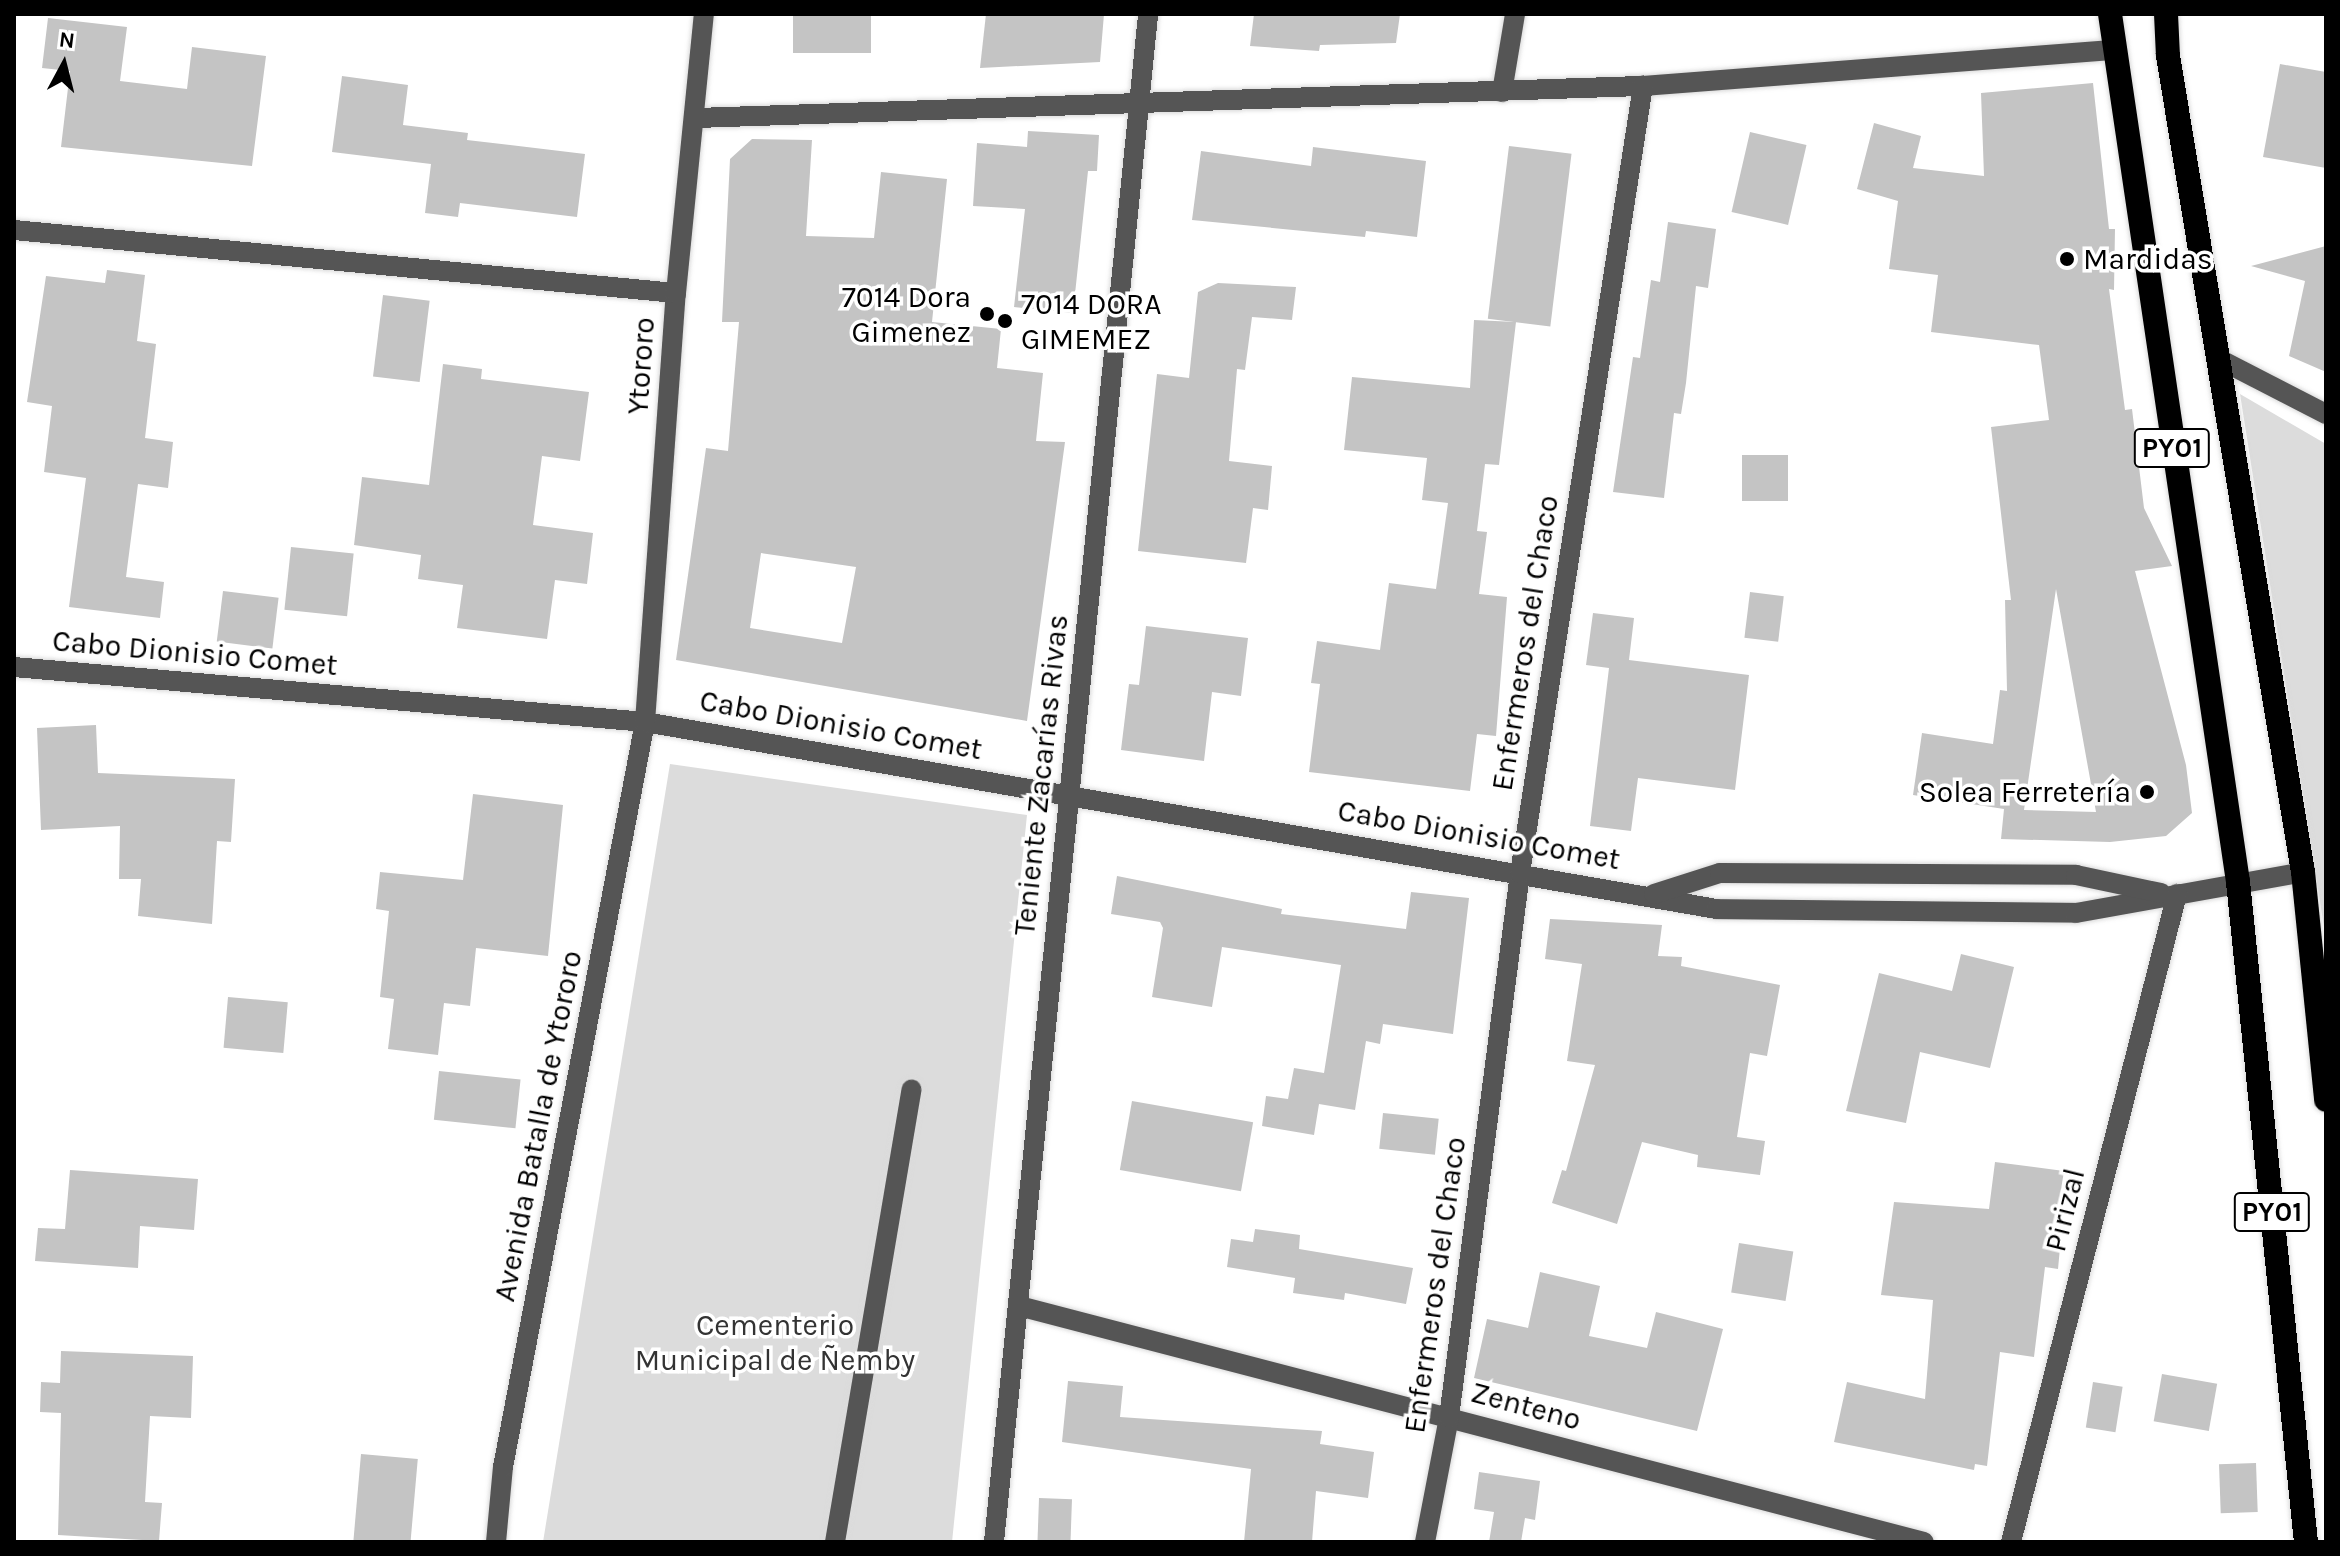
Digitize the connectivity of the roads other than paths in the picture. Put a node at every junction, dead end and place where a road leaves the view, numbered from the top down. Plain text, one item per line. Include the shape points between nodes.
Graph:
1 (704, 14) edge
2 (1148, 14) edge
3 (1515, 14) edge
4 (2110, 14) edge
5 (2166, 14) edge
6 (2112, 50) junction
7 (1643, 86) junction
8 (1502, 92) junction
9 (1140, 103) junction
10 (696, 118) junction
11 (14, 230) edge
12 (676, 293) junction
13 (2217, 358) junction
14 (2326, 414) edge
15 (14, 667) edge
16 (645, 722) junction
17 (1069, 795) junction
18 (2303, 872) junction
19 (1520, 873) junction
20 (2238, 882) junction
21 (2173, 894) junction
22 (1651, 895) junction
23 (912, 1089) dead end
24 (2326, 1100) edge
25 (1019, 1306) junction
26 (1449, 1417) junction
27 (496, 1542) edge
28 (835, 1542) edge
29 (994, 1542) edge
30 (1425, 1542) edge
31 (1924, 1542) edge
32 (2011, 1542) edge
33 (2306, 1542) edge

1 - 10 street, Ytororo
2 - 9 street, Teniente Zacarías Rivas
3 - 8 street
4 - 6 highway, PY01
5 - 13 highway, PY01 via 2168,56
6 - 7 street
6 - 20 highway, PY01
7 - 8 street
7 - 19 street, Enfermeros del Chaco
8 - 9 street
9 - 10 street
9 - 17 street, Teniente Zacarías Rivas
10 - 12 street, Ytororo
11 - 12 street
12 - 16 street, Ytororo
13 - 14 street
13 - 18 highway, PY01
15 - 16 street, Cabo Dionisio Comet
16 - 17 street, Cabo Dionisio Comet
16 - 27 street, Avenida Batalla de Ytororo via 503,1467
17 - 19 street, Cabo Dionisio Comet
17 - 25 street, Teniente Zacarías Rivas
18 - 20 street, Cabo Dionisio Comet
18 - 24 highway, PY01
19 - 22 street, Cabo Dionisio Comet
19 - 26 street, Enfermeros del Chaco
20 - 21 street, Cabo Dionisio Comet
20 - 33 highway, PY01
21 - 22 street, Cabo Dionisio Comet via 2076,913 1716,909
21 - 22 street, Cabo Dionisio Comet via 2076,875 1720,873
21 - 32 street, Pirizal
23 - 28 street
25 - 26 street, Zenteno
25 - 29 street, Teniente Zacarías Rivas
26 - 30 street, Enfermeros del Chaco
26 - 31 street, Zenteno

